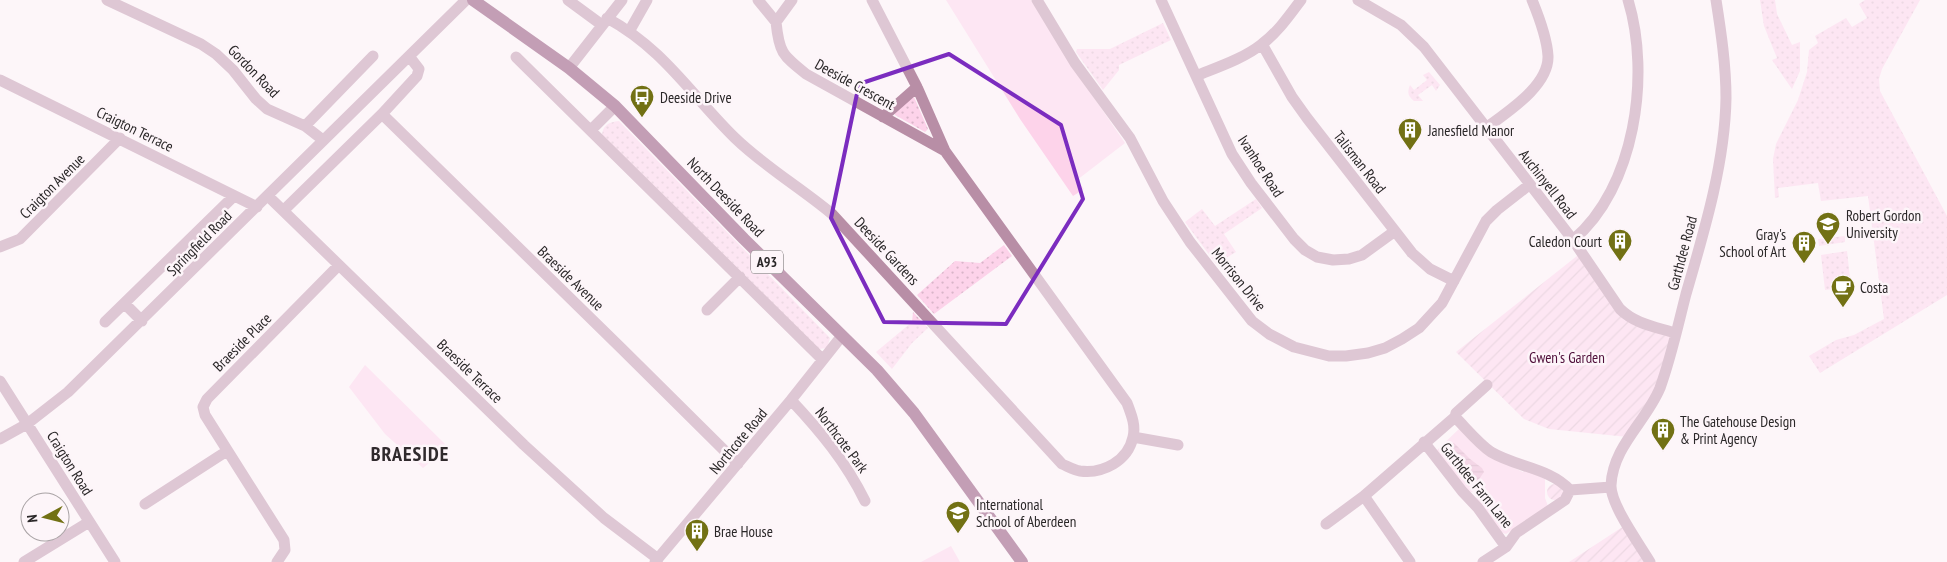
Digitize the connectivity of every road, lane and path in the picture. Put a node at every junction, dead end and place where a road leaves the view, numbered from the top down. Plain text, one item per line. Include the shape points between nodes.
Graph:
1 (107, 0) edge
2 (466, 0) edge
3 (473, 0) edge
4 (568, 0) edge
5 (622, 0) edge
6 (647, 0) edge
7 (758, 0) edge
8 (792, 0) edge
9 (872, 0) edge
10 (1036, 0) edge
11 (1161, 0) edge
12 (1300, 0) edge
13 (1358, 0) edge
14 (1532, 0) edge
15 (1628, 0) edge
16 (1716, 0) edge
17 (604, 22) junction
18 (776, 22) junction
19 (630, 30) junction
20 (1262, 44) junction
21 (373, 56) dead end
22 (409, 56) junction
23 (516, 57) dead end
24 (569, 68) junction
25 (1196, 76) junction
26 (0, 80) edge
27 (917, 87) junction
28 (615, 106) junction
29 (382, 114) junction
30 (883, 117) junction
31 (305, 126) junction
32 (1486, 128) junction
33 (592, 130) junction
34 (120, 138) junction
35 (323, 140) junction
36 (945, 151) junction
37 (1529, 185) junction
38 (234, 196) junction
39 (268, 196) junction
40 (257, 207) junction
41 (284, 210) junction
42 (1395, 231) junction
43 (1573, 240) junction
44 (0, 247) edge
45 (339, 265) junction
46 (740, 277) junction
47 (1454, 281) junction
48 (125, 304) junction
49 (707, 310) dead end
50 (142, 321) junction
51 (105, 322) dead end
52 (1676, 333) junction
53 (841, 337) junction
54 (823, 360) junction
55 (0, 382) edge
56 (1487, 385) dead end
57 (791, 400) junction
58 (1455, 416) junction
59 (27, 424) junction
60 (1133, 437) junction
61 (0, 439) edge
62 (1424, 442) junction
63 (1178, 445) dead end
64 (227, 451) junction
65 (738, 464) junction
66 (1611, 487) junction
67 (1570, 490) junction
68 (1364, 496) junction
69 (865, 501) dead end
70 (145, 504) dead end
71 (89, 522) junction
72 (1326, 524) dead end
73 (1506, 547) junction
74 (656, 561) edge
75 (24, 562) edge
76 (115, 562) edge
77 (278, 562) edge
78 (1022, 562) edge
79 (1410, 562) edge
80 (1483, 562) edge
81 (1650, 562) edge

1 - 31 street, Gordon Road via 201,44 233,70 268,109
2 - 22 street, Springfield Road
3 - 24 main road, North Deeside Road / A93
4 - 17 street, Deeside Gardens
5 - 17 street
6 - 19 street
7 - 18 street
8 - 18 street
9 - 27 street
10 - 47 street, Morrison Drive via 1075,63 1130,138 1171,214 1252,321 1269,334 1294,348 1312,353 1346,356 1368,353 1385,348 1419,328 1442,303
11 - 25 street, Ivanhoe Road
12 - 20 street
13 - 32 street, Auchinyell Road via 1401,25 1424,47
14 - 32 street via 1546,45 1546,69 1533,90
15 - 43 street via 1639,60 1628,146 1606,202 1592,222
16 - 52 street, Garthdee Road via 1725,72 1723,126 1704,231
17 - 19 street, Deeside Gardens
17 - 24 street
18 - 30 street, Deeside Crescent via 778,44 786,58 806,74
19 - 60 street, Deeside Gardens via 656,52 741,143 832,214 1062,464 1079,471 1097,471 1112,466 1126,453
20 - 25 street
20 - 42 street, Talisman Road via 1292,97
21 - 31 street
22 - 29 street via 420,73
22 - 35 street, Springfield Road
23 - 33 street
24 - 28 main road, North Deeside Road / A93
25 - 42 street, Ivanhoe Road via 1232,154 1281,223 1305,250 1325,259 1349,259 1362,255
26 - 34 street, Craigton Terrace
27 - 30 street
27 - 36 street
28 - 33 street
28 - 53 main road, North Deeside Road / A93
29 - 41 street
29 - 65 street, Braeside Avenue
30 - 36 street, Deeside Crescent
31 - 35 street, Gordon Road
32 - 37 street, Auchinyell Road
33 - 46 street
34 - 38 street, Craigton Terrace
34 - 44 street, Craigton Avenue via 20,239
35 - 39 street, Springfield Road
36 - 60 street via 1128,403 1134,419
37 - 43 street, Auchinyell Road
37 - 47 street, Morrison Drive via 1486,221
38 - 40 street, Craigton Terrace
38 - 48 street
39 - 40 street, Springfield Road
39 - 41 street, Braeside Terrace
40 - 50 street, Springfield Road
41 - 45 street, Braeside Terrace
42 - 47 street, Talisman Road via 1430,269
43 - 52 street, Auchinyell Road via 1628,317
45 - 64 street, Braeside Place via 207,399 203,407 205,415
45 - 74 street, Braeside Terrace via 524,445
46 - 49 street
46 - 54 street
48 - 50 street
48 - 51 street
50 - 59 street, Springfield Road via 68,392
52 - 66 street, Garthdee Road via 1659,390 1628,437 1616,462
53 - 54 street, Northcote Road
53 - 78 main road, North Deeside Road / A93 via 877,370 914,413
54 - 57 street, Northcote Road
55 - 59 street, Craigton Road
56 - 58 street
57 - 65 street, Northcote Road
57 - 69 street, Northcote Park via 838,454
58 - 62 street
58 - 67 street via 1490,451 1562,482
59 - 61 street, Springfield Road
59 - 71 street, Craigton Road
60 - 63 street
62 - 68 street
62 - 73 street, Garthdee Farm Lane
64 - 70 street
64 - 77 street, Braeside Place via 284,540 285,550
65 - 74 street, Northcote Road
66 - 67 street
66 - 81 street, Garthdee Road via 1614,500
67 - 73 street via 1565,500 1516,533
68 - 72 street
68 - 79 street
71 - 75 street
71 - 76 street, Craigton Road
73 - 80 street

